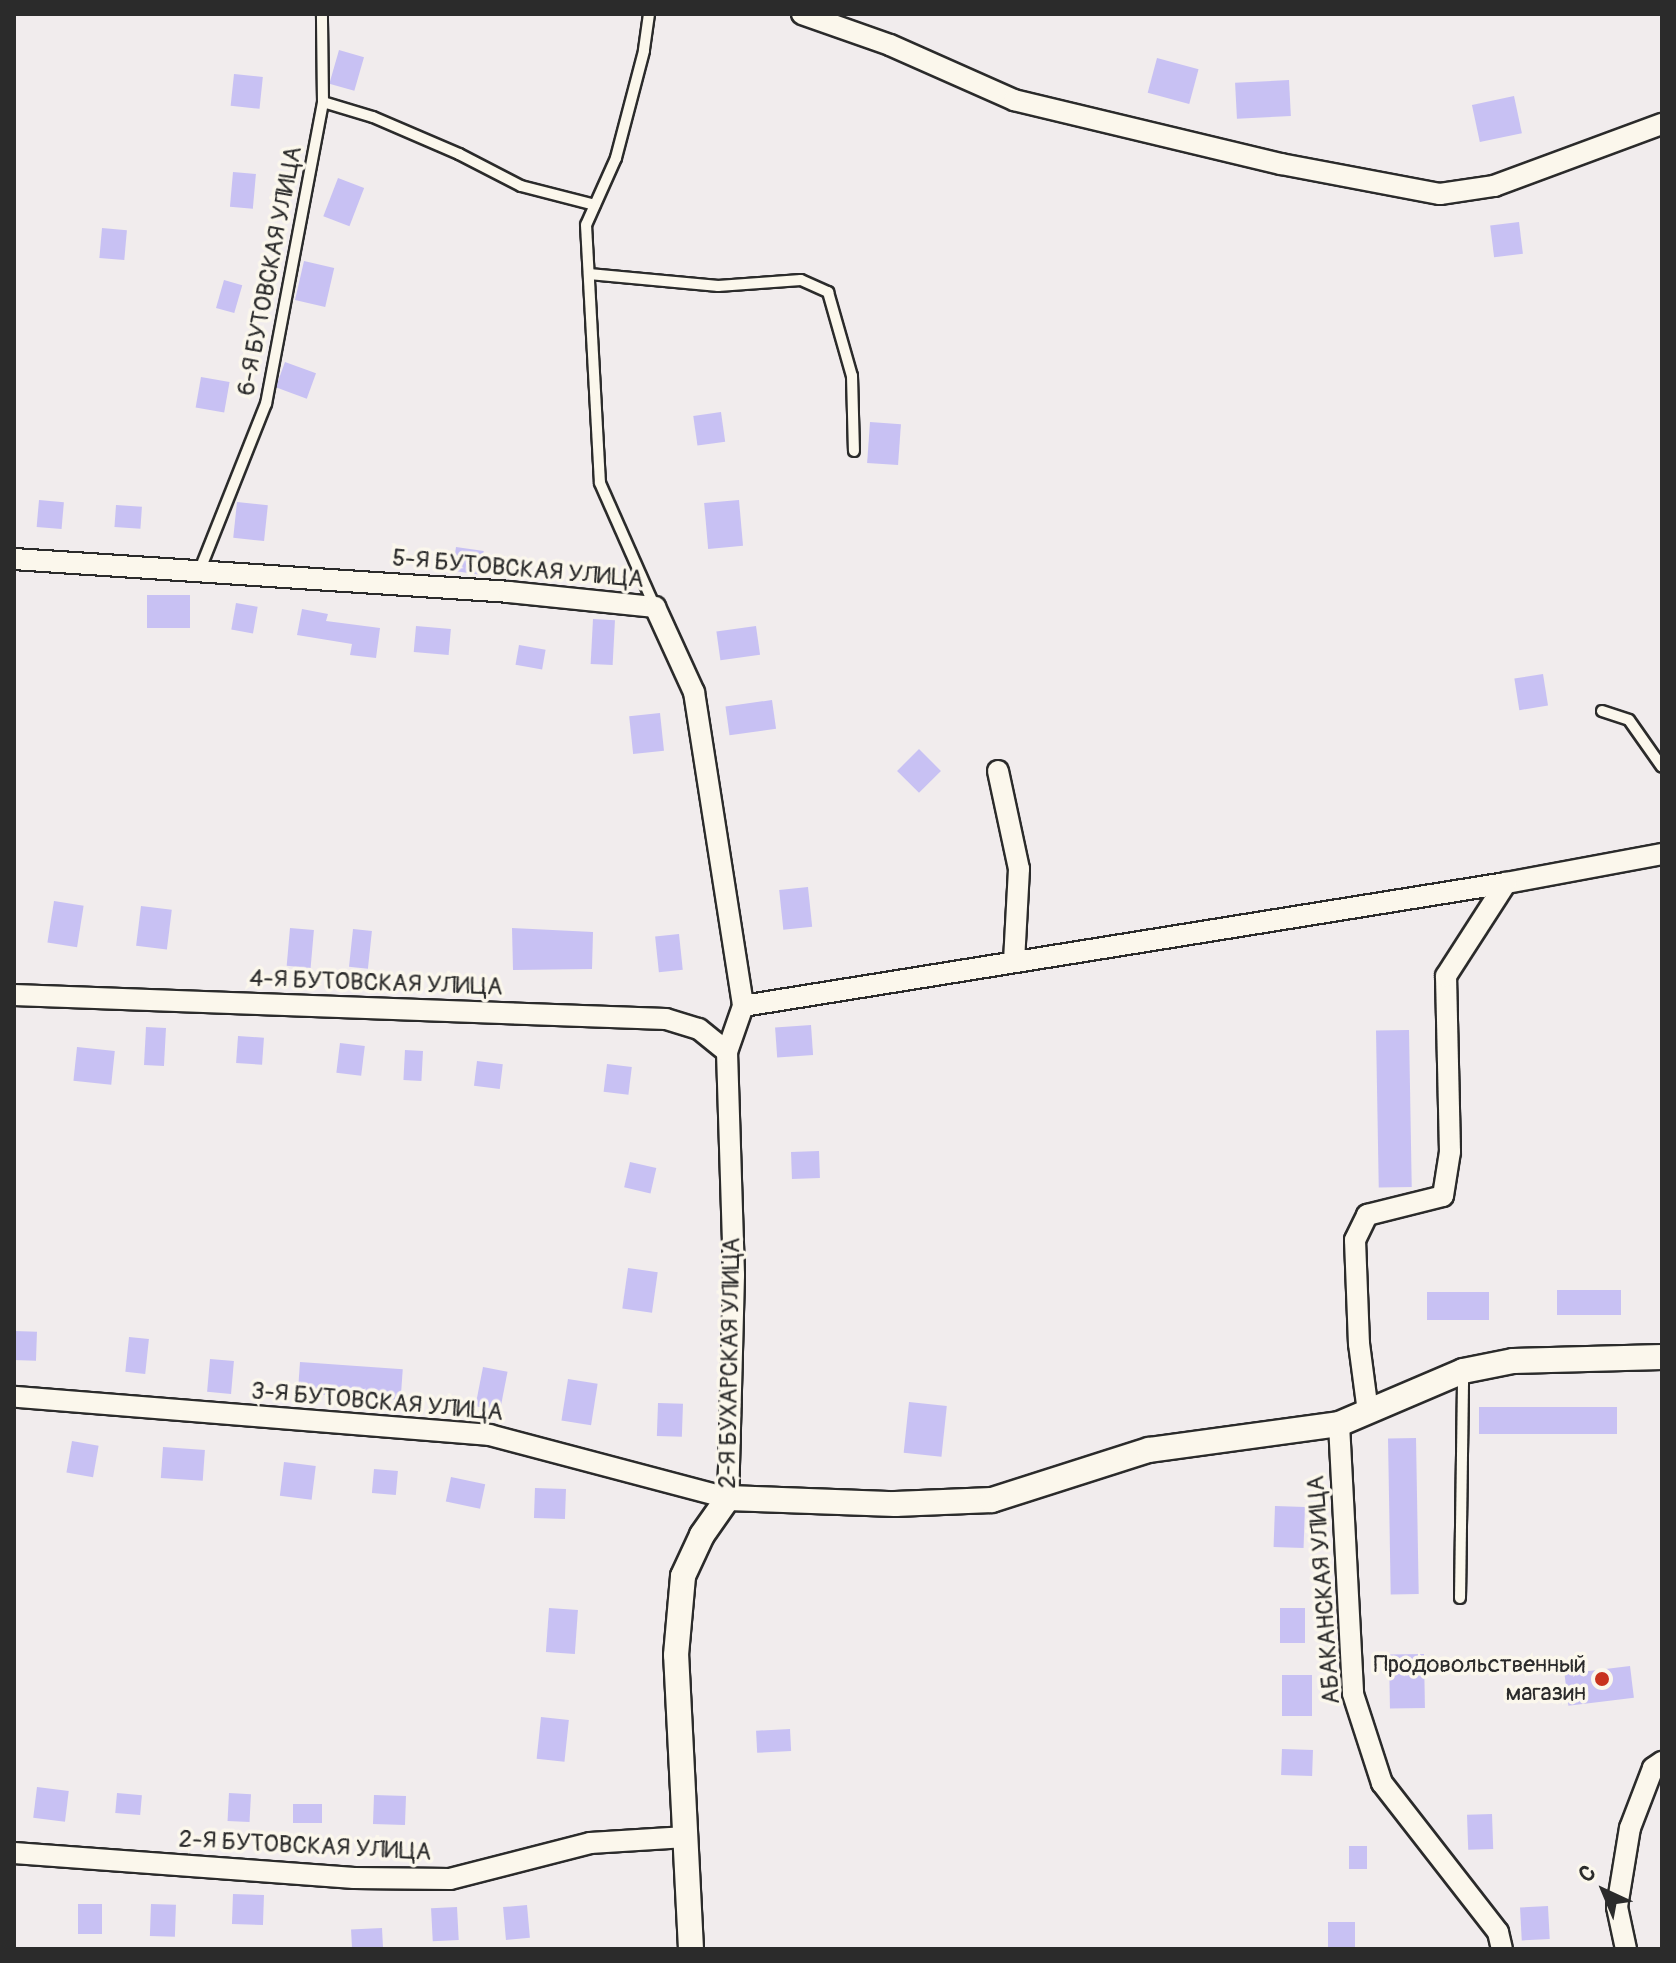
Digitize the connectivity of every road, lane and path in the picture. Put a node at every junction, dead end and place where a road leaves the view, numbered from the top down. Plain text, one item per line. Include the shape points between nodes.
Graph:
1 (322, 14) edge
2 (649, 14) edge
3 (802, 14) edge
4 (323, 102) junction
5 (1660, 130) edge
6 (595, 205) junction
7 (589, 274) junction
8 (854, 451) dead end
9 (14, 559) edge
10 (199, 572) junction
11 (655, 607) junction
12 (1602, 711) dead end
13 (1662, 767) edge
14 (998, 771) dead end
15 (1662, 854) edge
16 (1506, 883) junction
17 (1014, 962) junction
18 (14, 995) edge
19 (743, 1006) junction
20 (727, 1052) junction
21 (1662, 1357) edge
22 (1463, 1371) junction
23 (14, 1397) edge
24 (1368, 1412) junction
25 (1339, 1424) junction
26 (728, 1498) junction
27 (1460, 1598) dead end
28 (1662, 1762) edge
29 (686, 1837) junction
30 (14, 1853) edge
31 (691, 1949) edge
32 (1502, 1949) edge
33 (1626, 1949) edge

1 - 4 lane, 6-Я БУТОВСКАЯ УЛИЦА
2 - 6 lane via 616,158
3 - 5 street via 890,45 1014,100 1281,164 1440,194 1494,186
4 - 6 lane via 373,117 521,186
4 - 10 lane, 6-Я БУТОВСКАЯ УЛИЦА via 266,404
6 - 7 lane via 586,225
7 - 8 lane via 718,286 801,280 828,292 852,376
7 - 11 lane via 600,483
9 - 10 street, 5-Я БУТОВСКАЯ УЛИЦА
10 - 11 street, 5-Я БУТОВСКАЯ УЛИЦА
11 - 19 street, 5-Я БУТОВСКАЯ УЛИЦА via 694,692
12 - 13 lane via 1629,720
14 - 17 street via 1019,869
15 - 16 street
16 - 17 street
16 - 24 street via 1446,976 1450,1152 1443,1196 1367,1215 1355,1240
17 - 19 street
18 - 20 street, 4-Я БУТОВСКАЯ УЛИЦА via 666,1019 699,1029
19 - 20 street, 5-Я БУТОВСКАЯ УЛИЦА
20 - 26 street, 2-Я БУХАРСКАЯ УЛИЦА via 734,1275
21 - 22 street via 1513,1361
22 - 24 street
22 - 27 lane
23 - 26 street, 3-Я БУТОВСКАЯ УЛИЦА via 490,1435
24 - 25 street
25 - 26 street via 1149,1450 992,1500 895,1504
25 - 32 street, АБАКАНСКАЯ УЛИЦА via 1353,1694 1382,1783 1498,1932
26 - 29 street, 2-Я БУХАРСКАЯ УЛИЦА via 702,1535 683,1576 676,1655
28 - 33 street via 1653,1768 1630,1828 1617,1907
29 - 30 street, 2-Я БУТОВСКАЯ УЛИЦА via 590,1843 450,1879 354,1878
29 - 31 street, 2-Я БУХАРСКАЯ УЛИЦА

